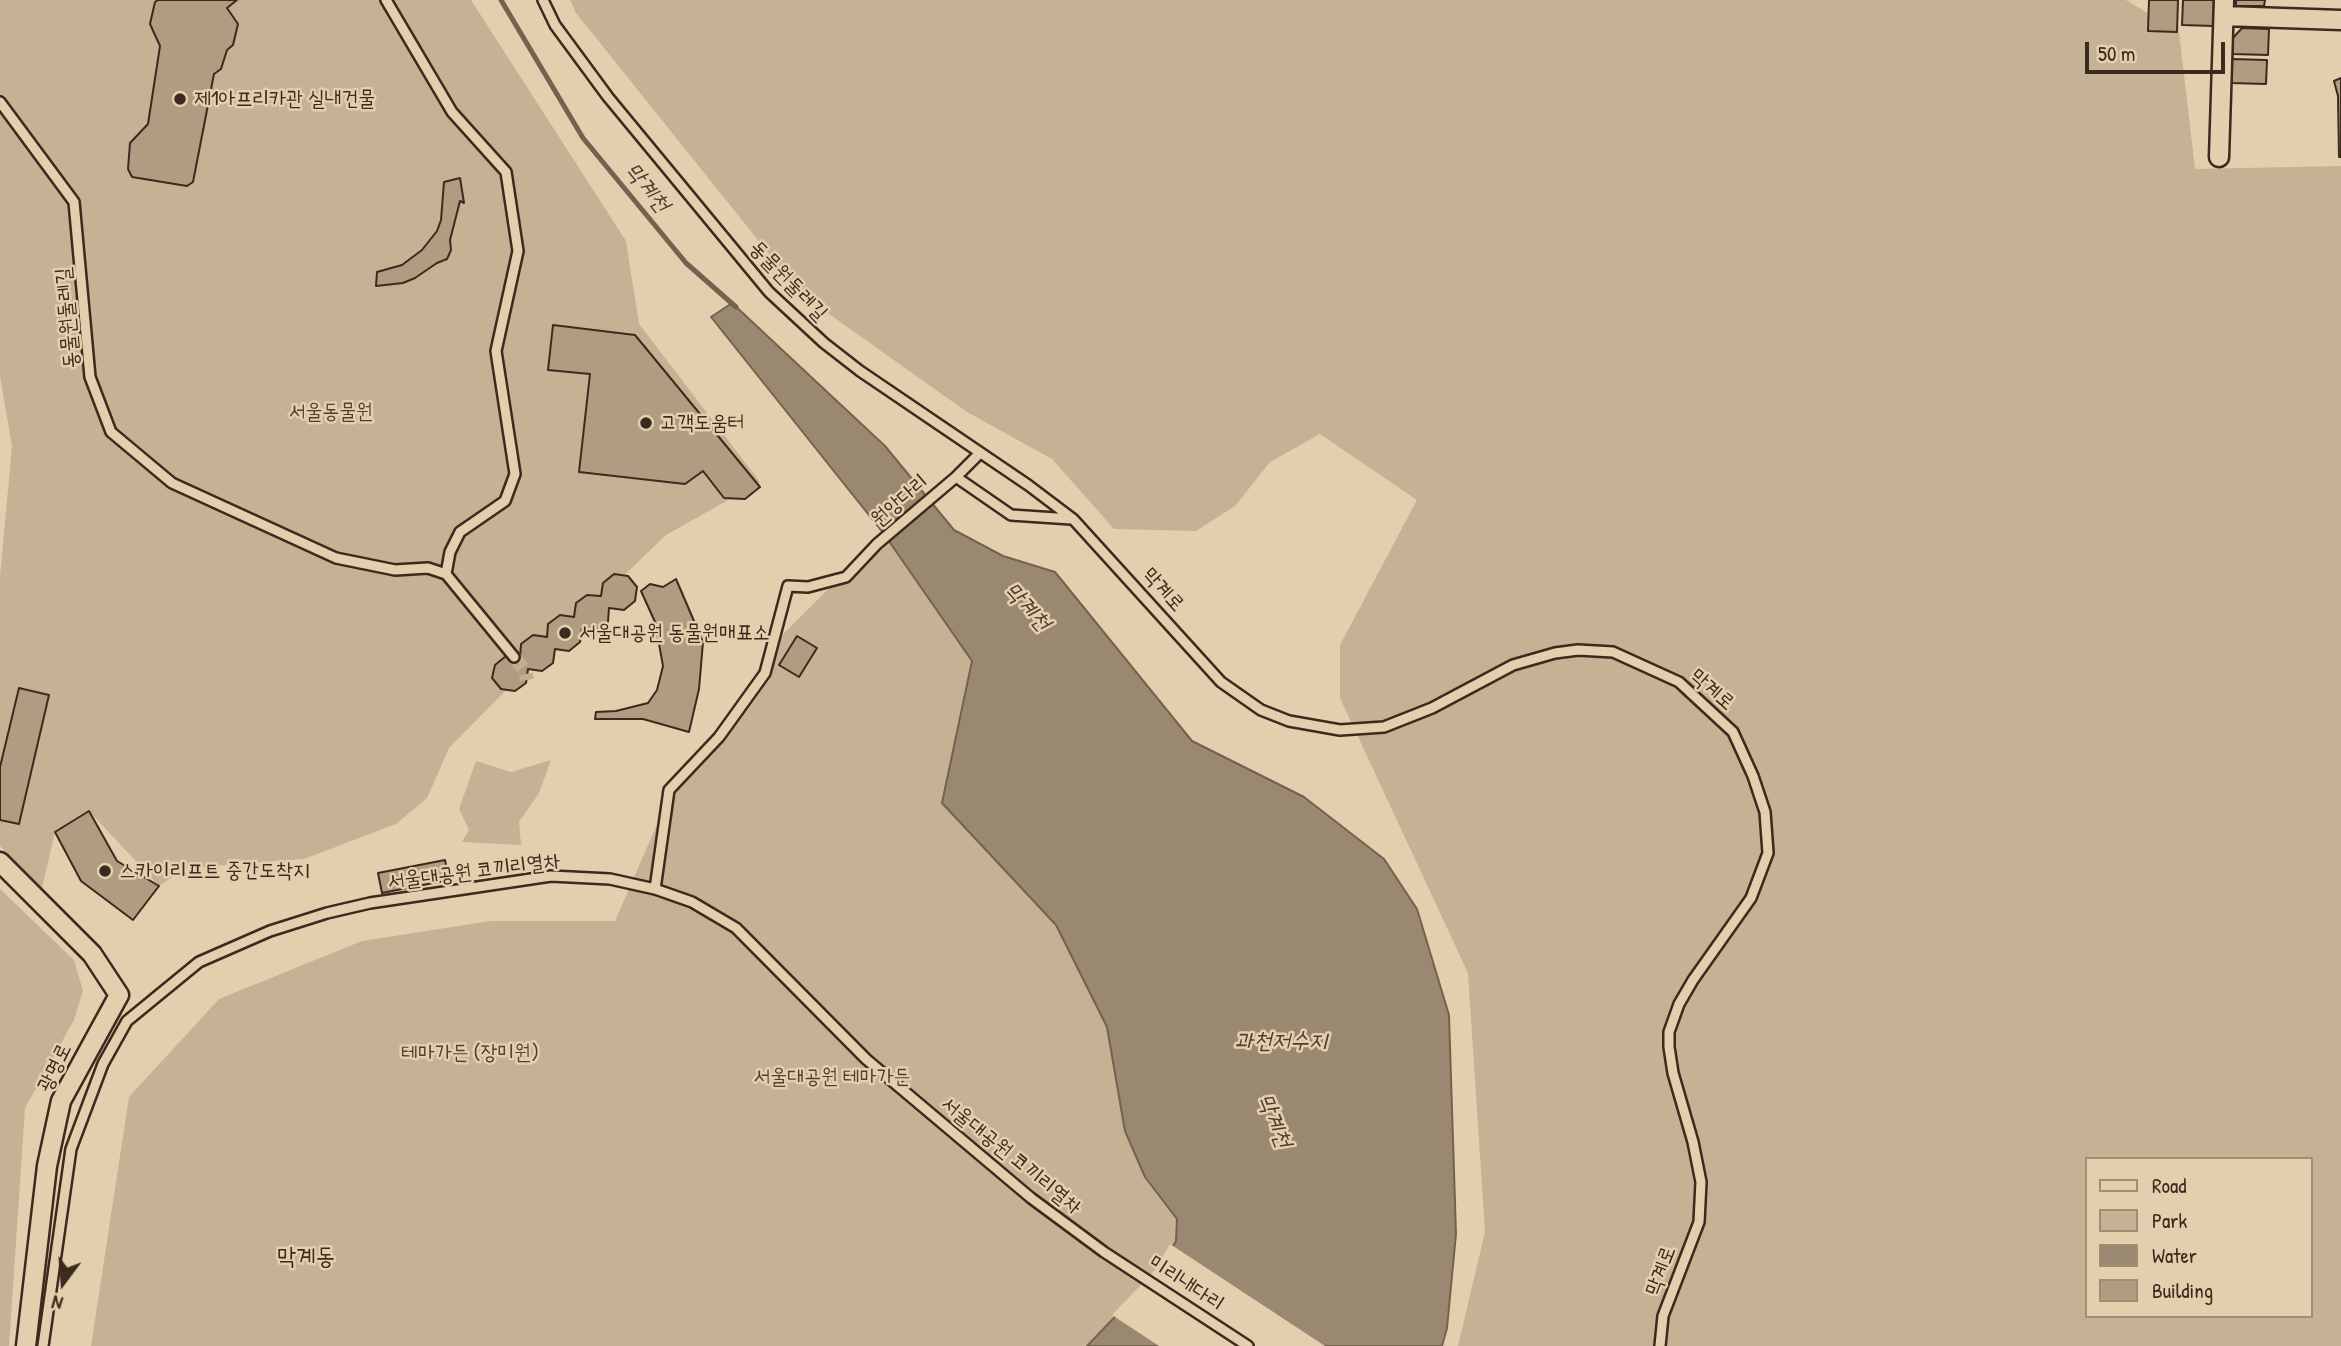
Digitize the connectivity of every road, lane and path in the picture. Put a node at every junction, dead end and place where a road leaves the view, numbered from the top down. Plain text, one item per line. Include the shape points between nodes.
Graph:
1 (386, 0) edge
2 (543, 0) edge
3 (2318, 0) edge
4 (2224, 8) edge
5 (2317, 19) junction
6 (2341, 20) edge
7 (0, 102) edge
8 (2219, 157) dead end
9 (980, 453) junction
10 (956, 477) junction
11 (1073, 519) junction
12 (446, 574) junction
13 (514, 657) tunnel mouth
14 (0, 862) edge
15 (655, 889) junction
16 (1104, 1252) joint
17 (26, 1346) edge
18 (43, 1346) edge
19 (1248, 1346) edge
20 (1660, 1346) edge

1 - 12 lane via 452,112 506,172 518,251 496,351 515,474 505,501 460,532
2 - 9 lane, 동물원둘레길 via 555,25 608,97 769,292 860,371
3 - 5 street
4 - 5 street
4 - 8 street
5 - 6 street
7 - 12 lane, 동물원둘레길 via 74,202 90,377 111,432 172,483 336,558
9 - 10 lane, 원앙다리
9 - 11 lane, 동물원둘레길
10 - 11 lane via 1011,515
10 - 15 lane, 원앙다리 via 877,544 846,577 808,587 788,586 765,673 719,737 669,790
11 - 20 lane, 막계로 via 1221,682 1261,710 1289,721 1340,730 1384,727 1432,708 1513,665 1578,650 1613,652 1679,682 1733,732 1765,812 1768,853 1751,898 1693,979 1670,1032 1673,1073 1701,1181 1699,1222 1663,1316
12 - 13 lane
14 - 17 street, 광명로 via 92,954 119,995 61,1101 47,1166
15 - 16 lane, 서울대공원 코끼리열차 via 692,902 736,928 866,1059 1031,1198
15 - 18 lane, 서울대공원 코끼리열차 via 610,879 551,876 370,903 270,931 199,962 127,1021 103,1064 71,1149
16 - 19 lane, 미리내다리

